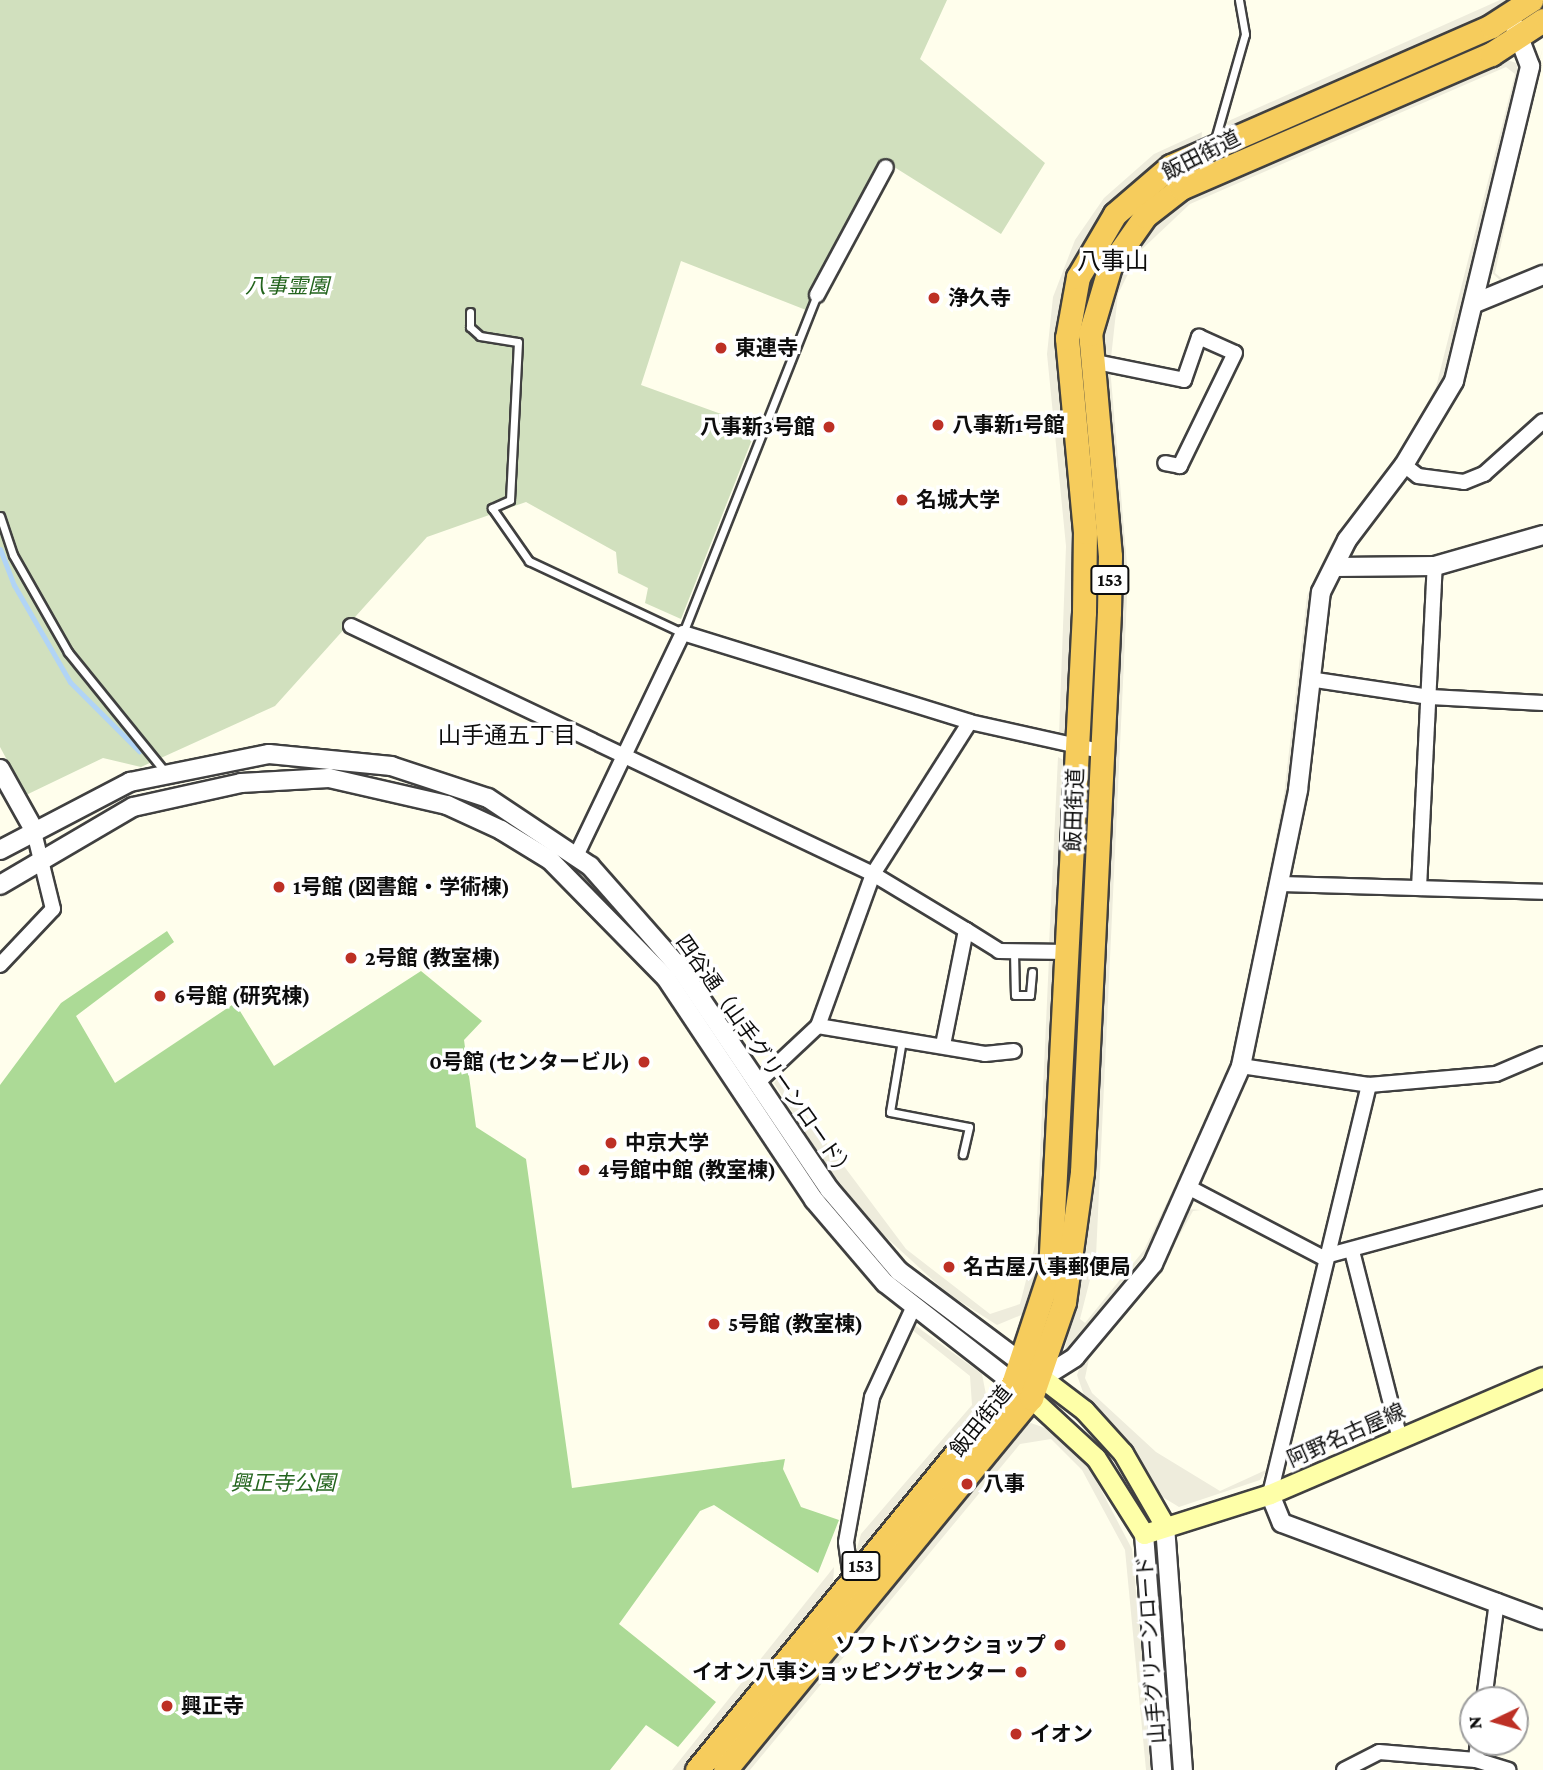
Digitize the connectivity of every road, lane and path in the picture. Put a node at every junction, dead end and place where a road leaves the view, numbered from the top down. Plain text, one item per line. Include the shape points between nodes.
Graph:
1 (1239, 0) edge
2 (1531, 0) edge
3 (1510, 15) junction
4 (1543, 20) edge
5 (1519, 38) junction
6 (1219, 156) junction
7 (886, 167) dead end
8 (1543, 275) edge
9 (817, 295) joint
10 (1475, 303) junction
11 (470, 312) dead end
12 (1091, 361) junction
13 (1543, 421) edge
14 (1165, 463) dead end
15 (1404, 465) junction
16 (0, 516) edge
17 (1543, 535) edge
18 (1435, 566) junction
19 (1335, 567) junction
20 (351, 626) dead end
21 (683, 633) junction
22 (1309, 679) junction
23 (1430, 697) junction
24 (1543, 704) edge
25 (971, 722) junction
26 (1076, 749) junction
27 (1100, 751) junction
28 (628, 759) junction
29 (0, 769) edge
30 (166, 773) junction
31 (33, 828) junction
32 (0, 850) edge
33 (576, 856) junction
34 (41, 861) junction
35 (873, 874) junction
36 (1280, 884) junction
37 (0, 885) edge
38 (1419, 888) junction
39 (1543, 892) edge
40 (966, 930) junction
41 (1014, 951) junction
42 (1068, 952) junction
43 (0, 965) edge
44 (1032, 972) dead end
45 (818, 1026) junction
46 (902, 1039) junction
47 (943, 1045) junction
48 (1014, 1051) dead end
49 (1543, 1054) edge
50 (1241, 1066) junction
51 (757, 1083) junction
52 (1369, 1085) junction
53 (963, 1154) dead end
54 (1186, 1186) junction
55 (1543, 1197) edge
56 (1352, 1251) junction
57 (1322, 1257) junction
58 (914, 1306) junction
59 (1022, 1362) junction
60 (1543, 1377) edge
61 (1029, 1387) junction
62 (1399, 1436) junction
63 (1270, 1494) junction
64 (1165, 1526) junction
65 (1144, 1534) junction
66 (851, 1578) junction
67 (1497, 1601) junction
68 (1543, 1620) edge
69 (1486, 1686) edge
70 (1476, 1756) edge
71 (1476, 1760) junction
72 (697, 1770) edge
73 (725, 1770) edge
74 (1162, 1770) edge
75 (1183, 1770) edge
76 (1344, 1770) edge
77 (1509, 1770) edge

1 - 6 lane via 1245,34 1213,129
2 - 3 highway, 飯田街道 / 153
3 - 5 street
3 - 6 highway, 飯田街道 / 153
4 - 5 highway, 飯田街道 / 153
5 - 6 highway, 飯田街道 / 153
5 - 10 street via 1530,66
6 - 12 highway, 飯田街道 / 153 via 1160,202 1122,244 1094,312
6 - 26 highway, 飯田街道 / 153 via 1171,166 1115,214 1090,253 1073,299 1067,370 1085,532
7 - 9 street
8 - 10 street
9 - 21 lane
10 - 15 street via 1454,381
11 - 21 lane via 470,327 480,336 518,342 510,500 492,509 529,561
12 - 14 street via 1184,380 1199,337 1235,353 1180,466
12 - 27 highway, 飯田街道 / 153 via 1110,556
13 - 15 street via 1484,474 1464,482 1418,476
15 - 19 street via 1347,540
16 - 30 lane via 13,555 68,652
17 - 18 street
18 - 19 street
18 - 23 street
19 - 22 street via 1321,592
20 - 28 street
21 - 25 street
21 - 28 street
22 - 23 street
22 - 36 street via 1298,790
23 - 24 street
23 - 38 street
25 - 26 street
25 - 35 street
26 - 27 street
26 - 42 highway, 飯田街道 / 153
27 - 61 highway, 飯田街道 / 153 via 1075,1251
28 - 33 street
28 - 35 street
29 - 31 street
30 - 31 street, 四谷通（山手グリーンロード） via 130,782
30 - 33 street, 四谷通（山手グリーンロード） via 270,754 391,766 488,798
31 - 32 street, 四谷通（山手グリーンロード）
31 - 34 street
33 - 51 street, 四谷通（山手グリーンロード） via 680,968
34 - 37 street
34 - 43 street via 53,909
34 - 58 street via 133,807 241,783 329,778 447,805 501,830 550,860 666,978 814,1200 885,1283
35 - 40 street
35 - 45 street
36 - 38 street
36 - 50 street
38 - 39 street
40 - 41 street via 999,951
40 - 47 street
41 - 42 street
41 - 44 lane via 1015,995 1030,995
42 - 59 highway, 飯田街道 / 153 via 1055,1247
45 - 46 street
45 - 51 street
46 - 47 street
46 - 53 lane via 890,1112 969,1127
47 - 48 street via 985,1054
49 - 52 street via 1496,1074
50 - 52 street
50 - 54 street
51 - 59 street, 四谷通（山手グリーンロード） via 830,1190 899,1271
52 - 57 street
54 - 57 street
54 - 61 street via 1153,1264 1075,1357
55 - 56 street
56 - 57 street
56 - 62 street
57 - 63 street
58 - 61 street
58 - 66 street via 872,1397 846,1542
59 - 61 highway, 飯田街道 / 153
60 - 62 main road, 阿野名古屋線
61 - 64 main road via 1084,1410 1123,1453
61 - 65 main road via 1097,1458
61 - 66 highway, 飯田街道 / 153
61 - 73 highway, 飯田街道 / 153
62 - 63 main road, 阿野名古屋線
63 - 64 main road, 阿野名古屋線
63 - 67 street via 1282,1523
64 - 65 main road, 阿野名古屋線
64 - 75 street, 山手グリーンロード
65 - 74 street, 山手グリーンロード
66 - 72 highway, 飯田街道 / 153
67 - 68 street
67 - 69 street
70 - 71 street
71 - 76 street via 1379,1752
71 - 77 street

